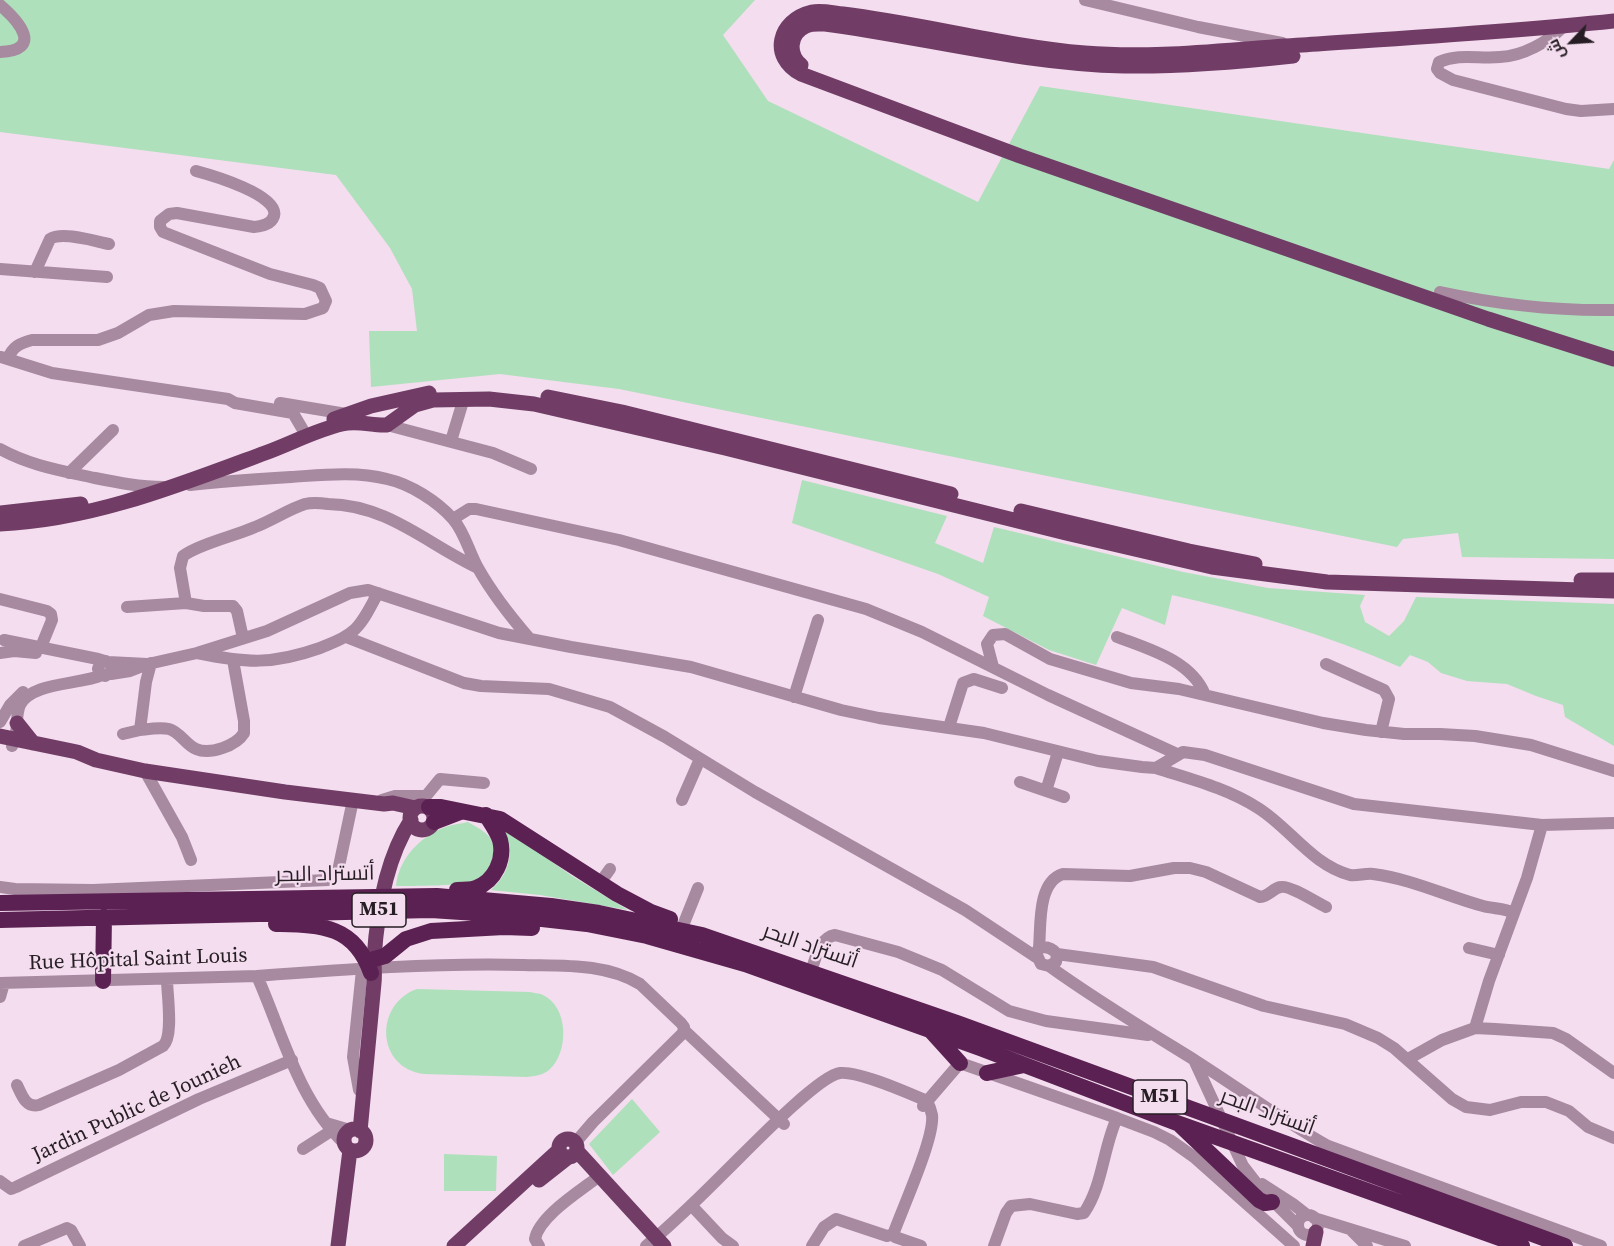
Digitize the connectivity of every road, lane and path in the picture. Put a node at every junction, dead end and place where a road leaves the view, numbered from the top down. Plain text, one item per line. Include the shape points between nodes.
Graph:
1 (1085, 0) edge
2 (0, 5) edge
3 (1614, 21) edge
4 (1614, 30) edge
5 (1559, 31) junction
6 (1295, 45) junction
7 (0, 52) edge
8 (1614, 109) edge
9 (196, 171) dead end
10 (109, 244) dead end
11 (0, 269) edge
12 (35, 272) junction
13 (107, 277) dead end
14 (1440, 292) junction
15 (1614, 310) edge
16 (1614, 349) edge
17 (4, 358) edge
18 (1614, 359) edge
19 (464, 398) junction
20 (228, 399) junction
21 (393, 400) junction
22 (346, 414) junction
23 (401, 416) junction
24 (387, 425) junction
25 (113, 430) dead end
26 (303, 430) junction
27 (451, 441) junction
28 (0, 449) edge
29 (14, 457) junction
30 (0, 458) edge
31 (531, 469) dead end
32 (69, 473) junction
33 (0, 513) edge
34 (453, 519) junction
35 (0, 524) edge
36 (478, 568) junction
37 (1614, 580) edge
38 (1614, 591) edge
39 (378, 593) junction
40 (0, 600) edge
41 (186, 603) junction
42 (127, 608) dead end
43 (818, 620) dead end
44 (346, 637) junction
45 (1118, 637) dead end
46 (243, 638) junction
47 (529, 638) junction
48 (2, 639) edge
49 (222, 645) junction
50 (41, 647) junction
51 (1, 653) edge
52 (197, 654) junction
53 (228, 659) junction
54 (149, 664) junction
55 (1326, 664) dead end
56 (993, 667) junction
57 (104, 669) junction
58 (1002, 688) dead end
59 (1205, 695) junction
60 (794, 697) junction
61 (0, 722) edge
62 (949, 726) junction
63 (140, 730) junction
64 (1381, 732) junction
65 (123, 734) dead end
66 (9, 738) edge
67 (1059, 752) junction
68 (1177, 754) junction
69 (700, 759) junction
70 (96, 760) junction
71 (1156, 768) junction
72 (145, 771) junction
73 (1614, 771) edge
74 (1020, 782) dead end
75 (484, 783) dead end
76 (1046, 791) junction
77 (1064, 797) dead end
78 (353, 800) junction
79 (682, 800) dead end
80 (380, 803) junction
81 (486, 815) junction
82 (419, 817) junction
83 (1614, 823) edge
84 (1542, 825) junction
85 (191, 860) dead end
86 (610, 869) dead end
87 (600, 883) junction
88 (698, 888) dead end
89 (7, 895) edge
90 (413, 896) junction
91 (99, 903) junction
92 (1326, 907) dead end
93 (1514, 913) junction
94 (170, 916) junction
95 (0, 920) edge
96 (684, 923) junction
97 (587, 924) junction
98 (702, 935) junction
99 (1469, 948) dead end
100 (1037, 952) junction
101 (1056, 954) junction
102 (1499, 955) junction
103 (370, 966) junction
104 (1049, 966) junction
105 (811, 971) junction
106 (257, 976) junction
107 (167, 980) junction
108 (103, 981) junction
109 (2, 983) edge
110 (0, 997) edge
111 (1475, 1028) junction
112 (684, 1030) junction
113 (931, 1031) junction
114 (1152, 1036) junction
115 (366, 1048) junction
116 (1408, 1059) junction
117 (292, 1060) junction
118 (1194, 1061) junction
119 (960, 1063) junction
120 (1024, 1065) junction
121 (987, 1073) junction
122 (1614, 1073) edge
123 (17, 1085) dead end
124 (359, 1090) junction
125 (924, 1104) junction
126 (1117, 1118) junction
127 (781, 1122) junction
128 (1177, 1123) junction
129 (328, 1127) junction
130 (1614, 1138) edge
131 (353, 1139) junction
132 (303, 1149) dead end
133 (570, 1150) junction
134 (594, 1180) junction
135 (0, 1181) edge
136 (1255, 1182) junction
137 (1396, 1184) junction
138 (1458, 1194) junction
139 (1272, 1202) junction
140 (693, 1207) junction
141 (1526, 1220) junction
142 (1351, 1230) junction
143 (1305, 1233) edge
144 (891, 1235) junction
145 (656, 1244) edge
146 (24, 1246) edge
147 (80, 1246) edge
148 (338, 1246) edge
149 (347, 1246) edge
150 (454, 1246) edge
151 (466, 1246) edge
152 (539, 1246) edge
153 (733, 1246) edge
154 (813, 1246) edge
155 (906, 1246) edge
156 (921, 1246) edge
157 (994, 1246) edge
158 (1366, 1246) edge
159 (1405, 1246) edge
160 (1522, 1246) edge
161 (1565, 1246) edge
162 (1575, 1246) edge
163 (1601, 1246) edge

1 - 6 street
2 - 7 street via 25,35 21,47
3 - 5 main road
4 - 5 main road
5 - 6 main road
5 - 8 street via 1518,54 1451,57 1439,62 1437,69 1453,80 1566,109
5 - 14 main road via 1244,61 1124,66 1021,56 825,24 805,26 794,36 793,56 807,69
6 - 18 main road via 1122,55 1085,53 824,11 805,15 789,25 781,49 787,64 801,74 954,133
9 - 17 street via 256,194 271,204 274,216 263,226 254,227 170,214 160,221 163,232 270,274 320,288 326,302 323,308 304,314 161,312 98,340 22,342
10 - 12 street via 54,236
11 - 12 street
12 - 13 street
14 - 15 street via 1539,306
14 - 16 main road
17 - 20 street via 52,373
19 - 23 main road via 423,402
19 - 27 street
19 - 38 main road via 534,404 585,415 1212,567 1327,582
20 - 22 street
20 - 26 street via 293,413
21 - 22 main road
21 - 23 main road
21 - 37 main road via 470,389 584,403 1124,536 1274,567 1382,576
22 - 26 main road
23 - 24 main road
24 - 27 street
24 - 35 main road via 343,424 117,504 61,518
25 - 32 street
26 - 33 main road via 223,461 93,502
27 - 31 street
28 - 29 street
29 - 30 street
29 - 32 street
32 - 34 street via 129,486 167,487 332,475 369,476 408,486
34 - 36 street
34 - 56 street via 476,509 619,540 815,593 866,609
36 - 41 street via 376,511 313,503 183,556 180,568
36 - 47 street
39 - 44 street via 355,630
39 - 46 street via 350,593 294,620
39 - 47 street via 481,627
40 - 50 street via 51,614
41 - 42 street
41 - 46 street via 233,606
43 - 60 street
44 - 53 street via 289,658 266,662
44 - 69 street via 464,683 549,689 610,707
45 - 59 street via 1161,654 1187,670
46 - 49 street
47 - 60 street via 691,667
48 - 50 street
48 - 51 street via 6,648
49 - 52 street
49 - 53 street via 221,652
50 - 57 street
51 - 57 street via 27,651
52 - 53 street
52 - 54 street
53 - 63 street via 245,728 237,741 202,751 170,729
54 - 57 street via 130,671
54 - 63 street
55 - 64 street via 1384,690 1389,699
56 - 59 street via 987,644 993,635 1005,634 1071,666 1131,683
56 - 68 street
57 - 61 street via 31,687 16,698
57 - 66 street via 86,681 32,693 21,702
58 - 62 street via 974,679 963,683
59 - 64 street via 1323,723
60 - 62 street via 869,716
62 - 67 street
63 - 65 street
64 - 73 street via 1475,736 1531,745
66 - 70 main road via 77,752
66 - 70 main road via 75,759
67 - 71 street
67 - 76 street
68 - 71 street
68 - 84 street via 1205,755 1354,804
69 - 79 street
69 - 100 street
70 - 72 main road
71 - 93 street via 1210,785 1257,807 1318,859 1352,875 1371,873 1398,879
72 - 78 main road
72 - 85 street
74 - 76 street
75 - 80 street via 444,778 437,780 426,796 395,796
76 - 77 street
78 - 80 main road
78 - 91 street via 338,871 328,880
80 - 82 main road via 393,803
81 - 82 highway via 460,812
81 - 87 highway via 510,824
81 - 90 highway via 501,847 500,864 491,878 476,889 419,890
82 - 103 main road via 399,841 387,876
83 - 84 street
84 - 93 street
86 - 87 street
87 - 96 highway via 651,912
88 - 96 street
89 - 91 highway, أتستراد البحر / M51
90 - 91 highway, أتستراد البحر / M51
90 - 98 highway, أتستراد البحر / M51 via 551,906
91 - 94 highway, أتستراد البحر / M51
91 - 95 highway, أتستراد البحر / M51
91 - 108 highway
92 - 100 street via 1287,887 1260,897 1190,868 1130,876 1063,874 1053,878 1047,888
93 - 102 street
94 - 97 highway, أتستراد البحر / M51 via 430,910
94 - 103 highway via 213,923 324,927 354,943
96 - 98 highway
97 - 103 highway via 568,929 504,927 420,933 399,943
97 - 113 highway, أتستراد البحر / M51 via 713,954
98 - 105 highway, أتستراد البحر / M51
99 - 102 street
100 - 101 street via 1049,947
100 - 104 street via 1041,963
101 - 104 street via 1056,962
101 - 116 street via 1153,967 1263,1006 1345,1024 1378,1038
102 - 111 street
103 - 106 street
103 - 112 street via 601,969 640,984
103 - 115 main road
103 - 124 street via 353,1057
104 - 114 street
105 - 114 street via 824,942 835,935 898,952 942,970 1009,1011 1047,1021
105 - 137 highway, أتستراد البحر / M51
106 - 107 street, Rue Hôpital Saint Louis
106 - 117 street, Rue Hôpital Saint Louis
107 - 108 street, Rue Hôpital Saint Louis
107 - 123 street via 169,1033 164,1046 34,1107 26,1103
108 - 109 street, Rue Hôpital Saint Louis
109 - 110 street
111 - 116 street
111 - 122 street via 1553,1033
112 - 127 street
112 - 133 street
113 - 119 highway
113 - 120 highway, أتستراد البحر / M51
114 - 118 street
115 - 124 main road
115 - 131 main road
116 - 130 street via 1466,1107 1490,1110 1521,1102 1546,1102
117 - 129 street, Rue Hôpital Saint Louis
117 - 135 street, Jardin Public de Jounieh via 199,1099 16,1187 11,1189
118 - 136 street via 1243,1166
118 - 138 street via 1328,1146
119 - 121 street
119 - 125 street
120 - 121 highway
120 - 128 highway, أتستراد البحر / M51
121 - 126 street
124 - 131 main road
125 - 127 street via 838,1076
125 - 144 street via 925,1133
126 - 143 street via 1154,1132
126 - 157 street via 1085,1211 1077,1214 1030,1204 1011,1206
127 - 140 street
128 - 139 highway via 1259,1200
128 - 160 highway, أتستراد البحر / M51
129 - 131 street
129 - 132 street
131 - 148 main road
131 - 149 main road
133 - 134 main road
133 - 145 main road
133 - 150 main road
133 - 151 main road
134 - 145 main road
134 - 152 street via 552,1213 536,1232
136 - 139 street
136 - 143 street via 1268,1187
137 - 138 highway
137 - 161 highway, أتستراد البحر / M51
138 - 141 street
139 - 143 street
140 - 145 street
140 - 153 street
141 - 162 highway
141 - 163 street
142 - 143 street via 1331,1222
142 - 158 street
142 - 159 street
144 - 154 street via 836,1219 824,1227
144 - 155 street
144 - 156 street
146 - 147 street via 67,1228

